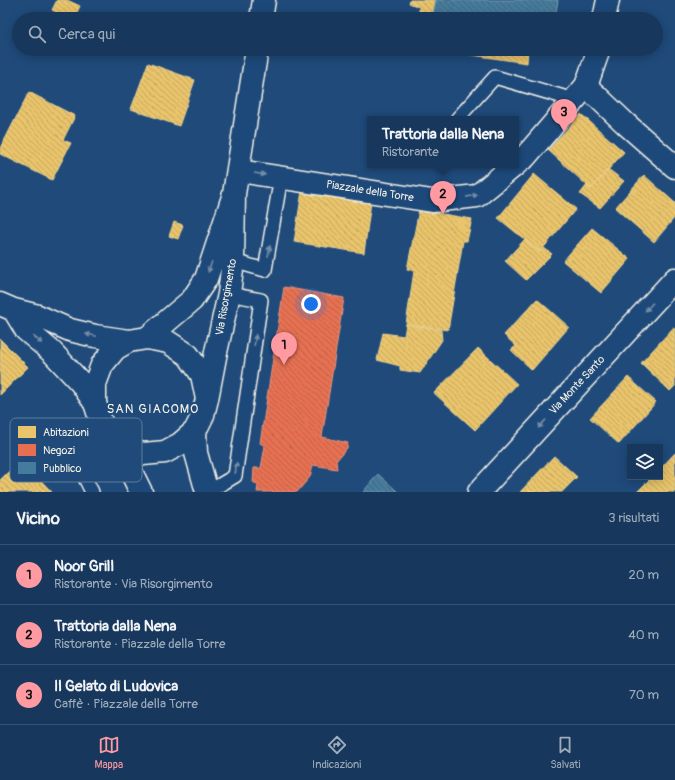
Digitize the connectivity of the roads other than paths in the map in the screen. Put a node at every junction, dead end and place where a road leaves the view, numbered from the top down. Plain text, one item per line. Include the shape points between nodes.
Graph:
1 (264, 0) edge
2 (608, 0) edge
3 (263, 12) edge
4 (605, 12) edge
5 (256, 56) edge
6 (596, 56) edge
7 (580, 93) junction
8 (460, 116) edge
9 (519, 161) edge
10 (510, 168) edge
11 (675, 168) edge
12 (239, 171) junction
13 (281, 177) junction
14 (234, 194) junction
15 (233, 260) junction
16 (675, 279) edge
17 (229, 294) junction
18 (7, 307) edge
19 (138, 340) junction
20 (207, 399) junction
21 (95, 403) junction
22 (99, 418) edge
23 (195, 431) junction
24 (142, 454) edge
25 (87, 482) edge
26 (136, 482) edge
27 (92, 492) edge
28 (141, 492) edge
29 (207, 492) edge
30 (479, 492) edge

1 - 3 street
2 - 4 street
5 - 12 street, Via Risorgimento
6 - 7 street
7 - 8 lane via 495,77
7 - 9 street, Piazzale della Torre
7 - 11 street via 626,124
13 -> 10 street, Piazzale della Torre via 432,201 477,196
12 -> 13 street, Piazzale della Torre
12 - 14 street, Via Risorgimento
15 -> 13 lane via 265,270
14 - 15 street, Via Risorgimento
14 -> 19 street, Via Risorgimento via 206,279 192,300
15 - 17 street, Via Risorgimento
16 -> 30 street, Via Monte Santo
17 - 20 street, Via Risorgimento
29 -> 17 lane via 235,476 261,300
19 -> 18 street via 95,336 70,330 38,316
18 -> 21 street via 26,330 52,352 81,383
19 - 20 street via 168,342 188,355 202,376
19 - 21 street via 115,349 102,365 96,384
20 - 23 street
21 - 22 street
23 - 24 street via 180,444 165,452
23 - 29 street via 196,453
25 - 27 lane
26 - 28 street

